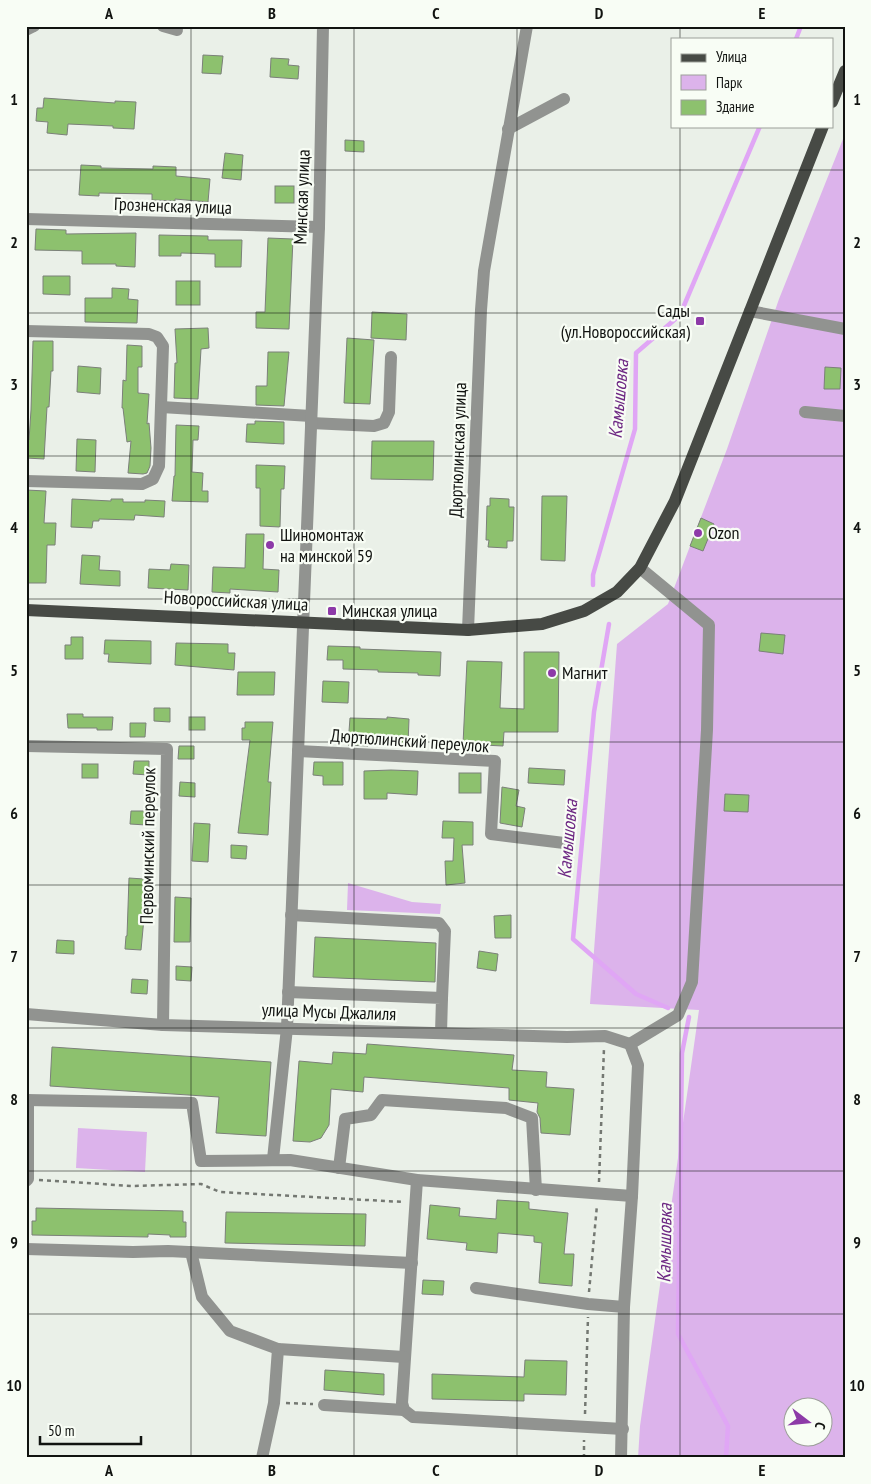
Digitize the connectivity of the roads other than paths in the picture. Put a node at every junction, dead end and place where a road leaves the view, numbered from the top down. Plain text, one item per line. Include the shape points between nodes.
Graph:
1 (34, 26) edge
2 (163, 26) edge
3 (323, 26) edge
4 (527, 26) edge
5 (26, 30) edge
6 (177, 30) dead end
7 (845, 71) edge
8 (834, 97) edge
9 (564, 99) dead end
10 (822, 128) edge
11 (508, 129) junction
12 (26, 219) edge
13 (319, 227) junction
14 (750, 312) junction
15 (845, 329) edge
16 (26, 331) edge
17 (391, 357) dead end
18 (161, 407) junction
19 (805, 412) dead end
20 (845, 416) edge
21 (311, 419) junction
22 (26, 481) edge
23 (640, 568) junction
24 (26, 610) edge
25 (303, 622) junction
26 (468, 630) junction
27 (26, 746) edge
28 (298, 751) junction
29 (564, 843) dead end
30 (291, 915) junction
31 (288, 992) junction
32 (442, 998) junction
33 (26, 1014) edge
34 (162, 1025) junction
35 (287, 1028) junction
36 (440, 1033) junction
37 (630, 1044) junction
38 (27, 1100) edge
39 (273, 1160) junction
40 (339, 1168) junction
41 (27, 1180) edge
42 (417, 1180) junction
43 (536, 1190) junction
44 (632, 1196) junction
45 (26, 1249) edge
46 (191, 1252) junction
47 (412, 1263) junction
48 (476, 1288) dead end
49 (624, 1307) junction
50 (278, 1349) junction
51 (404, 1357) junction
52 (324, 1405) road end
53 (404, 1410) junction
54 (623, 1429) junction
55 (262, 1458) edge
56 (621, 1458) edge

1 - 5 street
2 - 6 street
3 - 13 street, Минская улица
4 - 11 street, Дюртюлинская улица
7 - 8 main road
9 - 11 street
10 - 14 main road, Новороссийская улица
11 - 26 street, Дюртюлинская улица via 480,310
12 - 13 street, Грозненская улица
13 - 21 street, Минская улица
14 - 15 street
14 - 23 main road, Новороссийская улица via 675,501
16 - 18 street via 149,334 158,337 163,346
17 - 21 street via 389,412 384,423 374,426
18 - 21 street
18 - 22 street via 159,466 153,479 142,484
19 - 20 street
21 - 25 street, Минская улица
23 - 26 main road, Новороссийская улица via 617,592 584,611 542,624
23 - 37 street via 709,625 707,730 692,982 678,1015
24 - 25 main road, Новороссийская улица
25 - 26 main road, Новороссийская улица
25 - 28 street, Минская улица
27 - 34 street, Первоминский переулок via 167,749
28 - 29 street, Дюртюлинский переулок via 495,762 491,834
28 - 30 street, Минская улица
30 - 31 street, Минская улица
30 - 32 street via 439,923 445,931
31 - 32 street
31 - 35 street, Минская улица
32 - 36 street
33 - 34 street, улица Мусы Джалиля
34 - 35 street, улица Мусы Джалиля
35 - 36 street, улица Мусы Джалиля
35 - 39 street, Минская улица
36 - 37 street, улица Мусы Джалиля via 605,1036
37 - 44 street via 638,1065
38 - 39 street via 192,1103 201,1161
38 - 41 street
39 - 40 street
40 - 42 street
40 - 43 street via 345,1119 371,1114 382,1100 506,1108 532,1118
42 - 43 street
42 - 47 street
43 - 44 street
44 - 49 street
45 - 46 street
46 - 47 street
46 - 50 street via 202,1297 230,1331
47 - 51 street
48 - 49 street
49 - 54 street
50 - 51 street
50 - 55 street via 274,1403
51 - 53 street
52 - 53 street
53 - 54 street via 413,1417
54 - 56 street

